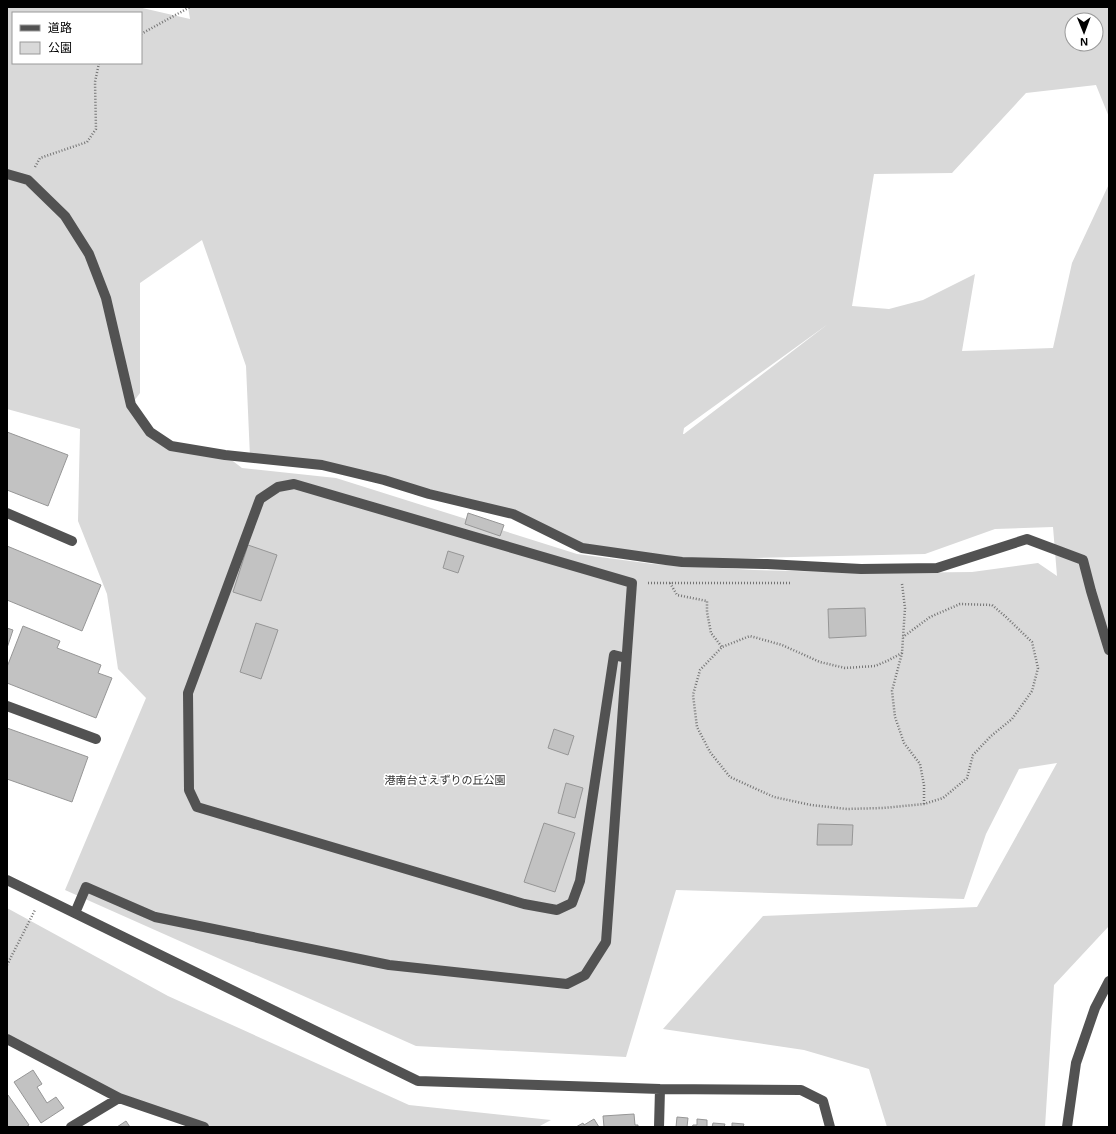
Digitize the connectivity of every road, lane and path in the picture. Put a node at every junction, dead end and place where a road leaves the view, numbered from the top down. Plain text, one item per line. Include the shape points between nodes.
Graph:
1 (190, 7) edge
2 (142, 33) edge
3 (99, 64) edge
4 (40, 158) dead end
5 (7, 174) edge
6 (7, 513) edge
7 (72, 541) dead end
8 (632, 583) junction
9 (670, 583) junction
10 (798, 583) dead end
11 (902, 584) dead end
12 (903, 637) junction
13 (722, 647) junction
14 (1109, 650) edge
15 (902, 653) junction
16 (626, 658) junction
17 (7, 706) edge
18 (96, 739) dead end
19 (924, 804) junction
20 (7, 880) edge
21 (41, 897) junction
22 (75, 913) junction
23 (7, 965) edge
24 (1109, 981) edge
25 (7, 1039) edge
26 (660, 1089) junction
27 (119, 1098) junction
28 (71, 1127) edge
29 (204, 1127) edge
30 (659, 1127) edge
31 (830, 1127) edge
32 (1068, 1127) edge

1 - 2 path
3 - 4 path via 95,82 96,129 87,142
5 - 14 street via 28,180 60,210 88,254 106,298 131,405 150,432 171,446 224,455 322,465 513,514 582,548 682,562 860,569 937,568 1027,539 1084,560
6 - 7 street
8 - 9 path
8 - 16 street
8 - 16 street via 294,484 278,487 260,499 188,693 189,790 197,807 524,904 557,910 572,903 580,881 614,655
9 - 10 path
9 - 13 path via 677,595 707,601 710,633
11 - 12 path via 905,608
12 - 15 path
12 - 19 path via 930,617 960,604 992,606 1032,642 1038,668 1032,690 1012,719 973,755 967,778 943,798
13 - 15 path via 750,636 782,645 820,662 844,668 875,666
13 - 19 path via 700,670 693,695 697,727 710,752 730,777 774,797 811,805 847,809
15 - 19 path via 892,691 895,717 904,743 920,764
16 - 22 street via 606,942 585,975 567,984 373,962 155,917 86,887
17 - 18 street
20 - 21 street
21 - 22 street
21 - 23 path
22 - 26 street via 418,1081
24 - 32 street via 1095,1008 1076,1063
25 - 27 street
26 - 30 street
26 - 31 street via 801,1090 823,1101
27 - 28 street
27 - 29 street

